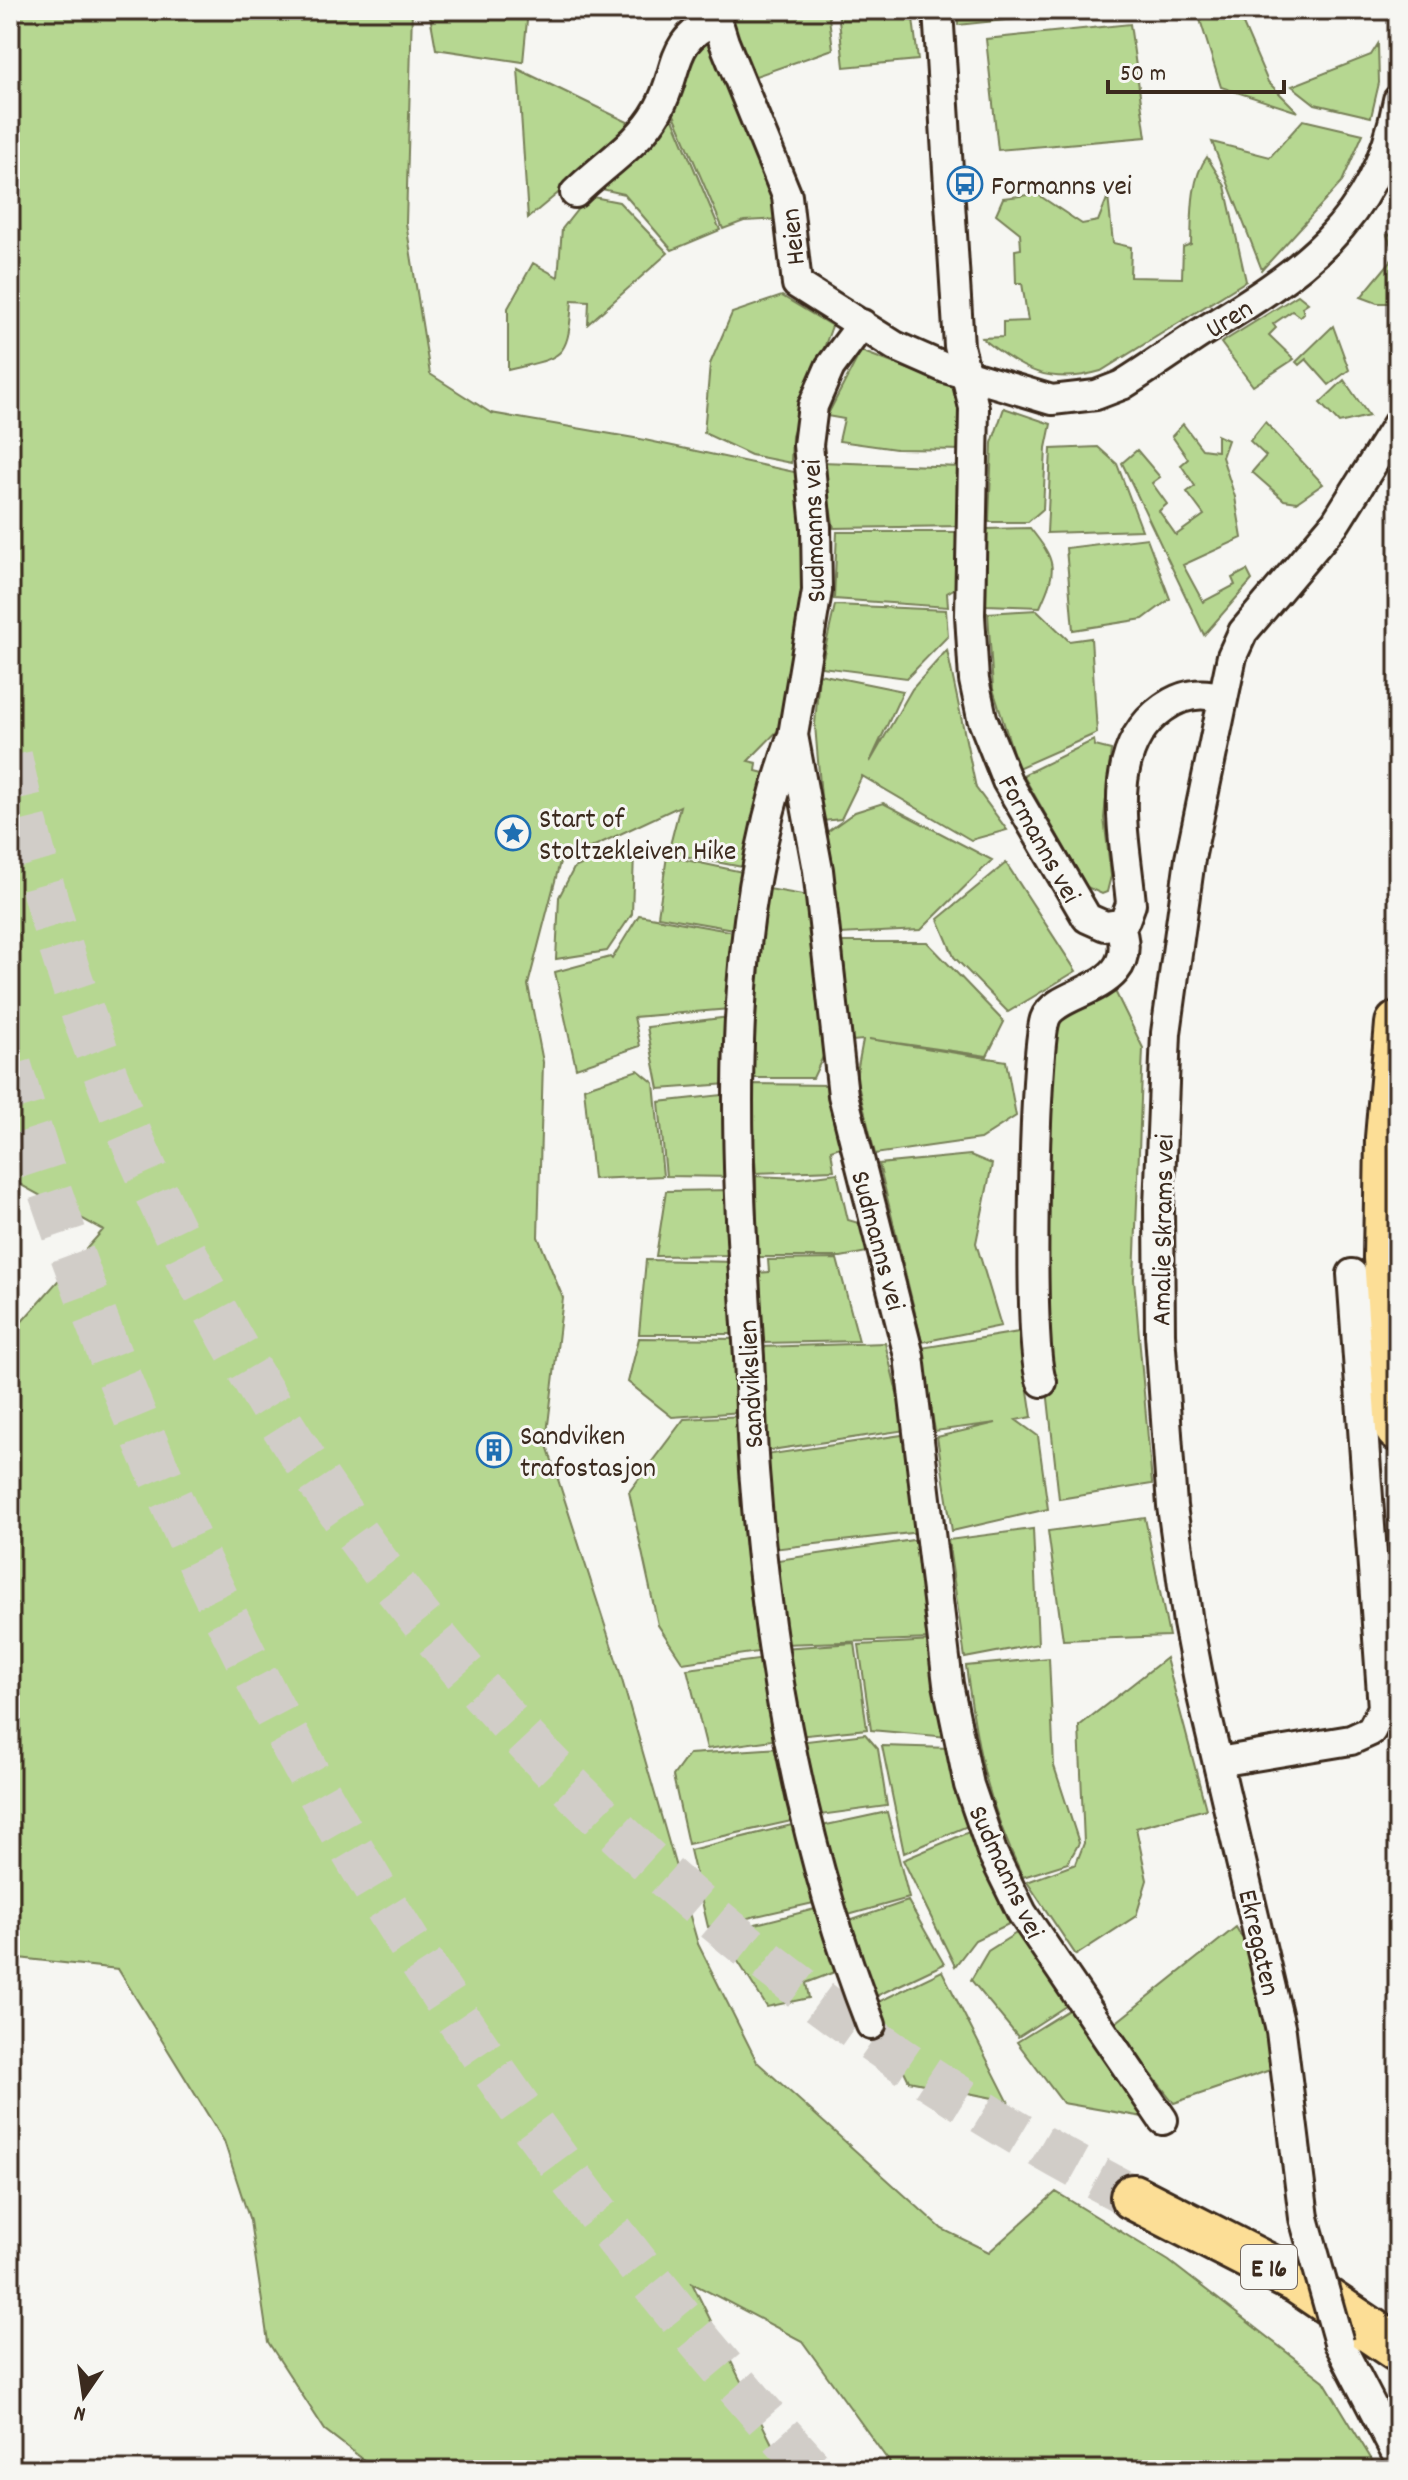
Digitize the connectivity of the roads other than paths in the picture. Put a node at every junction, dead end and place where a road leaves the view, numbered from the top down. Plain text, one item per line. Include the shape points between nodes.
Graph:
1 (938, 10) edge
2 (715, 16) edge
3 (1398, 100) edge
4 (575, 193) dead end
5 (862, 324) junction
6 (967, 372) junction
7 (1398, 423) edge
8 (1221, 698) junction
9 (793, 735) junction
10 (1119, 924) junction
11 (1398, 1024) edge
12 (1392, 1194) edge
13 (1352, 1274) dead end
14 (1042, 1382) dead end
15 (1398, 1429) edge
16 (1218, 1762) junction
17 (1234, 1824) joint
18 (871, 2025) dead end
19 (1163, 2120) dead end
20 (1398, 2328) edge
21 (1398, 2349) edge
22 (1398, 2457) edge

1 - 6 street, Formanns vei via 959,346
2 - 4 street via 681,46 658,110 640,133
2 - 5 street, Heien via 787,196 797,284
3 - 6 street, Uren via 1381,159 1357,208 1333,238 1298,272 1150,368 1096,395 1073,400 1031,394
5 - 6 street, Heien via 920,360
5 - 9 street, Sudmanns vei via 830,367 813,406 808,445 817,591
6 - 10 street, Formanns vei via 974,408 974,680 982,718 1007,781 1087,918 1105,926
7 - 8 street, Amalie Skrams vei via 1336,522 1243,632
8 - 10 street via 1199,694 1171,702 1130,745 1123,792 1131,904
8 - 16 street, Amalie Skrams vei via 1190,859 1168,1019 1159,1278 1172,1506 1188,1623
9 - 18 street, Sandvikslien via 761,860 738,1009 741,1214 755,1483 801,1802 826,1902
9 - 19 street, Sudmanns vei via 818,870 843,1095 909,1356 948,1684 966,1774 992,1852 1022,1913
10 - 14 street via 1121,952 1107,981 1061,1002 1045,1019 1034,1282 1035,1351
11 - 12 main road
12 - 15 main road via 1386,1258
13 - 16 street via 1383,1708 1371,1731 1351,1740
16 - 17 street, Amalie Skrams vei
17 - 22 street, Ekregaten, bridge via 1286,2060 1304,2218 1339,2343
20 - 21 main road, E 16 via 1306,2270 1210,2222 1133,2197 1299,2282

